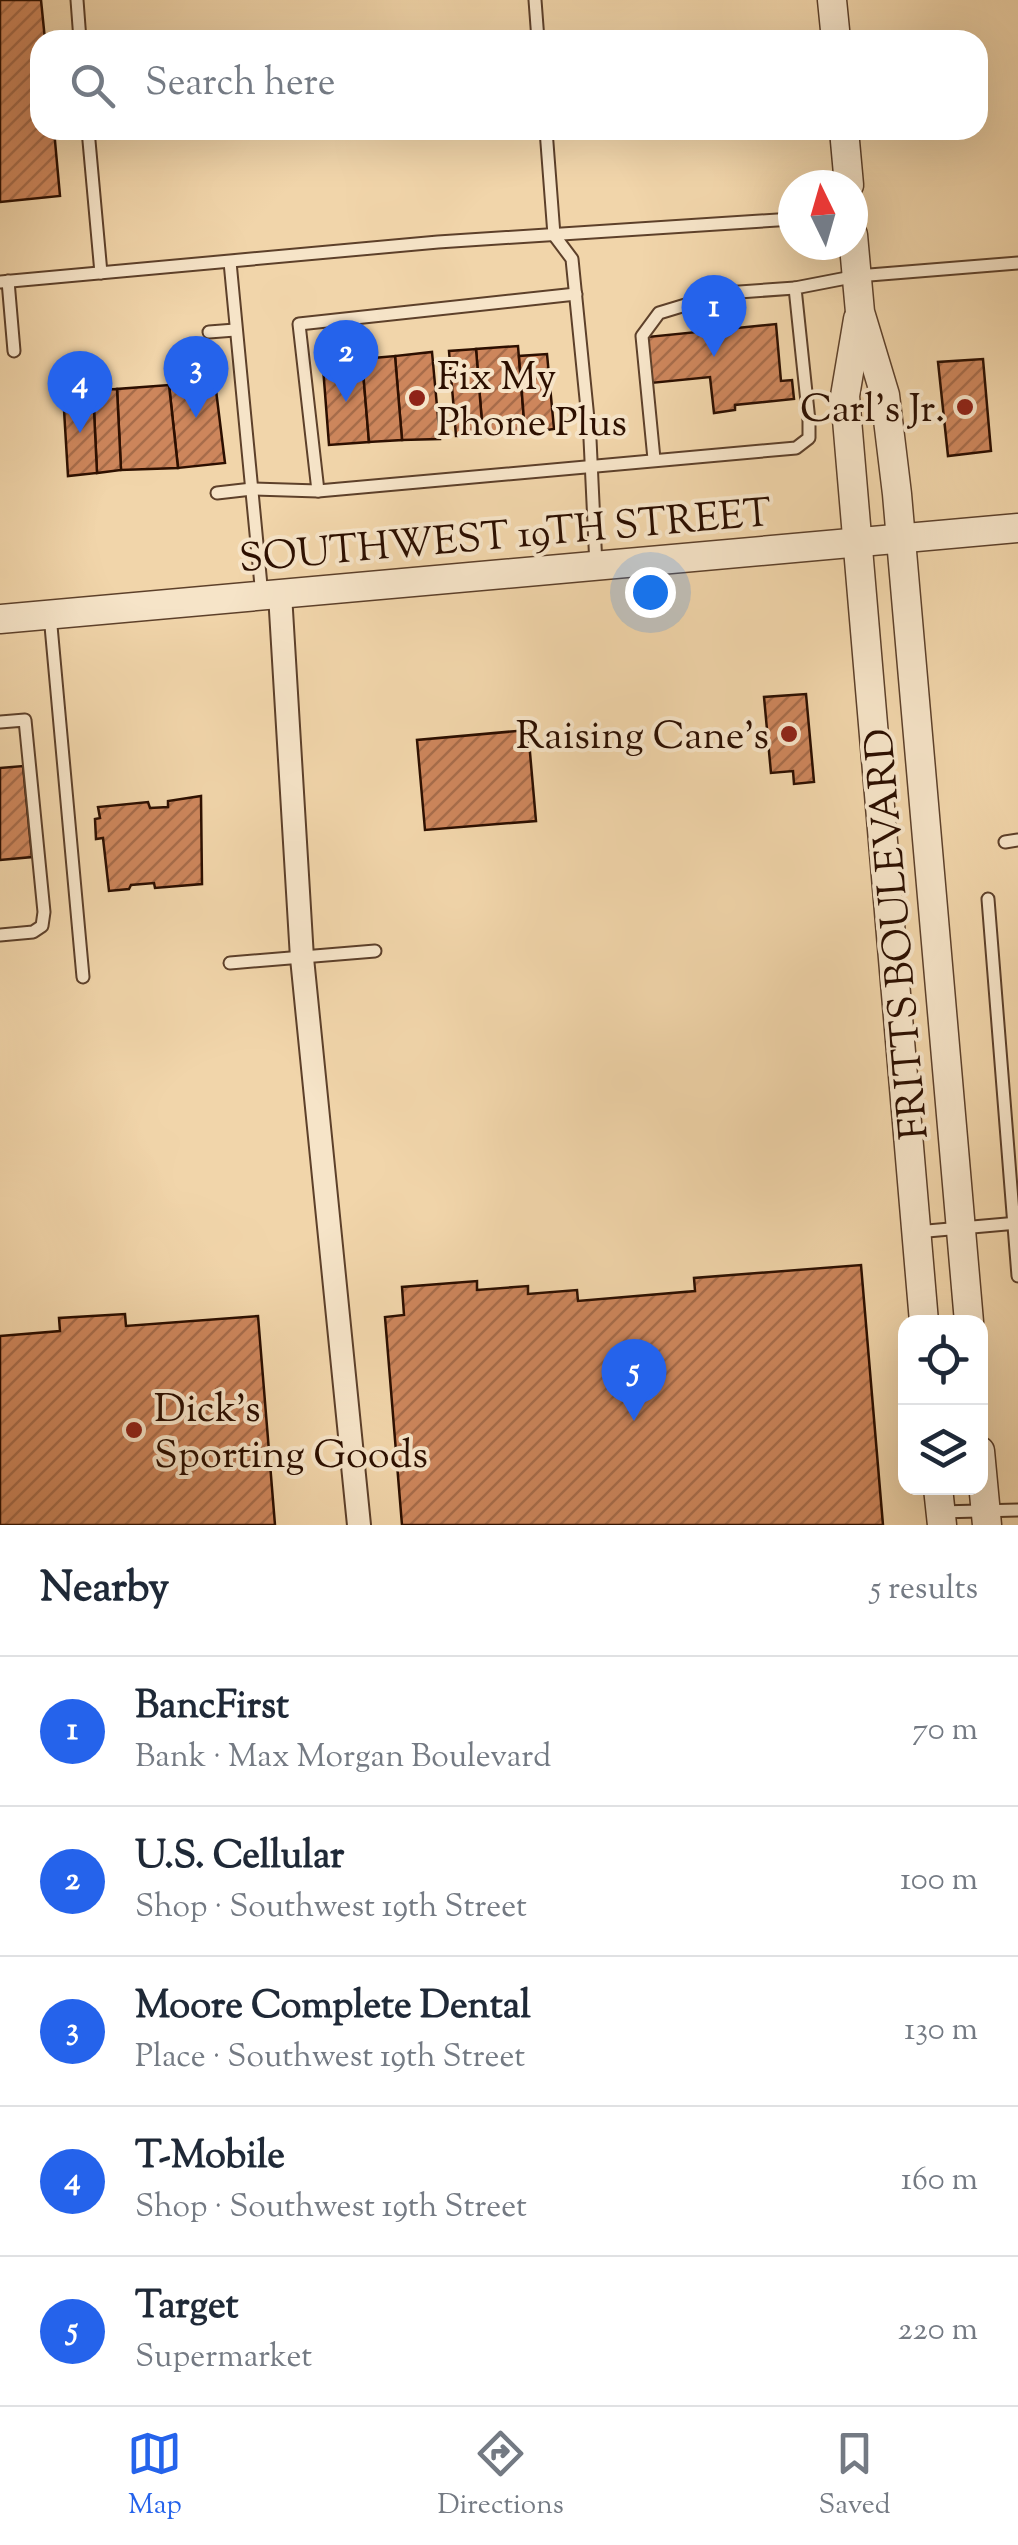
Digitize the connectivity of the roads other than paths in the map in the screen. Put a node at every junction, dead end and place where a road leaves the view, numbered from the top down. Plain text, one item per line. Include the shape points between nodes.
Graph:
1 (77, 0) edge
2 (534, 0) edge
3 (832, 0) edge
4 (79, 30) edge
5 (537, 30) edge
6 (835, 30) edge
7 (89, 140) edge
8 (547, 140) edge
9 (845, 140) edge
10 (847, 170) edge
11 (778, 220) edge
12 (554, 234) junction
13 (855, 260) edge
14 (230, 262) junction
15 (1018, 263) edge
16 (101, 274) junction
17 (856, 276) junction
18 (4, 281) edge
19 (796, 288) junction
20 (576, 294) junction
21 (860, 312) junction
22 (235, 330) junction
23 (209, 332) dead end
24 (14, 351) dead end
25 (654, 459) junction
26 (592, 466) junction
27 (252, 489) junction
28 (318, 491) junction
29 (217, 493) dead end
30 (1018, 528) edge
31 (902, 539) junction
32 (856, 542) junction
33 (596, 566) junction
34 (271, 595) junction
35 (50, 614) junction
36 (0, 619) edge
37 (0, 722) edge
38 (988, 899) dead end
39 (0, 935) edge
40 (375, 951) dead end
41 (302, 958) junction
42 (230, 964) dead end
43 (83, 977) dead end
44 (1016, 1223) edge
45 (961, 1229) junction
46 (916, 1232) junction
47 (1018, 1276) edge
48 (923, 1315) edge
49 (968, 1315) edge
50 (940, 1508) edge
51 (1018, 1510) edge
52 (986, 1519) edge
53 (360, 1525) edge

1 - 4 lane
2 - 5 lane
3 - 6 street
7 - 16 lane
8 - 12 lane
9 - 10 street
11 - 12 lane
12 - 14 lane
12 - 20 lane via 572,259
13 - 17 street
14 - 16 lane
14 - 22 lane
15 - 17 lane
16 - 18 lane
17 - 19 lane
17 - 21 street
18 - 24 lane
19 - 25 lane via 725,292 659,313 642,336
19 - 25 lane via 809,438 796,448
20 - 26 lane
20 - 28 lane via 298,324
21 - 31 street, FRITTS BOULEVARD via 885,395
21 - 32 street, FRITTS BOULEVARD via 845,396
22 - 23 lane
22 - 27 lane
25 - 26 lane
26 - 28 lane
26 - 33 lane
27 - 28 lane
27 - 29 lane
27 - 34 lane
30 - 31 street, SOUTHWEST 19TH STREET
31 - 32 street, SOUTHWEST 19TH STREET
31 - 45 street, FRITTS BOULEVARD
32 - 33 street, SOUTHWEST 19TH STREET
32 - 46 street, FRITTS BOULEVARD
33 - 34 street, SOUTHWEST 19TH STREET
34 - 35 street, SOUTHWEST 19TH STREET
34 - 41 street
35 - 36 street, SOUTHWEST 19TH STREET
35 - 43 lane
37 - 39 lane via 25,720 44,912 33,932
38 - 44 lane
40 - 41 lane
41 - 42 lane
41 - 53 street
44 - 45 lane
44 - 47 lane
45 - 46 lane
45 - 49 street, FRITTS BOULEVARD
46 - 48 street, FRITTS BOULEVARD
50 - 52 lane
51 - 52 lane

